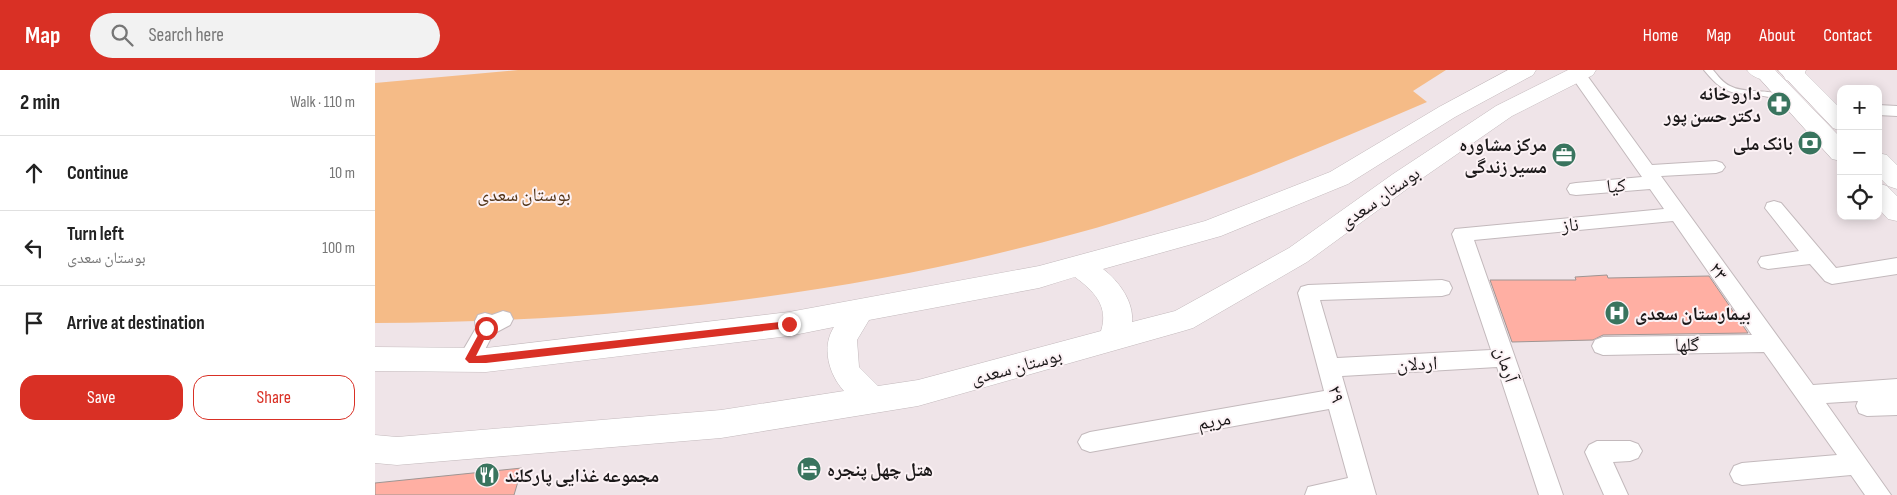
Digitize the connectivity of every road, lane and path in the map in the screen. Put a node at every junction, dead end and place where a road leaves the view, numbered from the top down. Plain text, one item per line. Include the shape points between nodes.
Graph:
1 (1525, 70) edge
2 (1708, 70) edge
3 (1581, 71) edge
4 (1763, 71) edge
5 (1793, 72) edge
6 (1882, 110) edge
7 (1897, 111) edge
8 (1802, 112) junction
9 (1836, 113) edge
10 (1837, 149) edge
11 (1882, 165) edge
12 (1716, 167) dead end
13 (1652, 176) junction
14 (1897, 180) edge
15 (1575, 189) dead end
16 (1882, 196) edge
17 (1774, 208) dead end
18 (1897, 212) edge
19 (1678, 214) junction
20 (1463, 234) joint
21 (1815, 256) junction
22 (1768, 262) dead end
23 (1078, 266) junction
24 (1897, 266) edge
25 (1442, 288) dead end
26 (860, 311) junction
27 (491, 323) dead end
28 (1112, 340) junction
29 (1771, 343) junction
30 (1603, 346) dead end
31 (1505, 358) junction
32 (375, 359) edge
33 (469, 359) junction
34 (1329, 368) junction
35 (1897, 388) edge
36 (1808, 395) junction
37 (1338, 398) junction
38 (872, 400) junction
39 (1897, 405) edge
40 (1867, 406) dead end
41 (1090, 442) dead end
42 (375, 449) edge
43 (1630, 451) dead end
44 (1857, 464) junction
45 (1742, 474) dead end
46 (1363, 491) edge
47 (1317, 495) edge
48 (1551, 495) edge
49 (1617, 495) edge
50 (1879, 495) edge

1 - 23 main road, بوستان سعدی via 1447,112 1339,178 1212,229
2 - 8 lane via 1728,88 1767,92
3 - 13 street, ۲۳
3 - 28 main road, بوستان سعدی via 1504,111 1298,255 1183,320
4 - 8 main road
5 - 9 main road
6 - 7 street
8 - 10 main road
11 - 14 main road
12 - 13 street, کیا
13 - 15 street, کیا
13 - 19 street, ۲۳
16 - 18 main road
17 - 21 street
19 - 20 street, ناز
19 - 29 street, ۲۳
20 - 31 street, آرمان
21 - 22 street
21 - 24 street via 1832,276
23 - 26 main road, بوستان سعدی via 1039,277
23 - 28 main road via 1098,278 1110,294 1118,317
25 - 34 street, ۲۹ via 1309,293
26 - 33 main road, بوستان سعدی via 789,324 486,360
26 - 38 main road via 842,339 845,372
27 - 33 street
28 - 38 main road, بوستان سعدی via 918,393
29 - 30 street, گلها
29 - 36 street, ۲۳
31 - 34 street, اردلان
31 - 48 street, آرمان
32 - 33 main road, بوستان سعدی
34 - 37 street, ۲۹
35 - 36 street
36 - 44 street, ۲۳
37 - 41 street, مریم
37 - 46 street, ۲۹
38 - 42 main road, بوستان سعدی via 721,424 397,451
39 - 40 street
43 - 49 street via 1597,452
44 - 45 street
44 - 50 street, ۲۳
46 - 47 street

